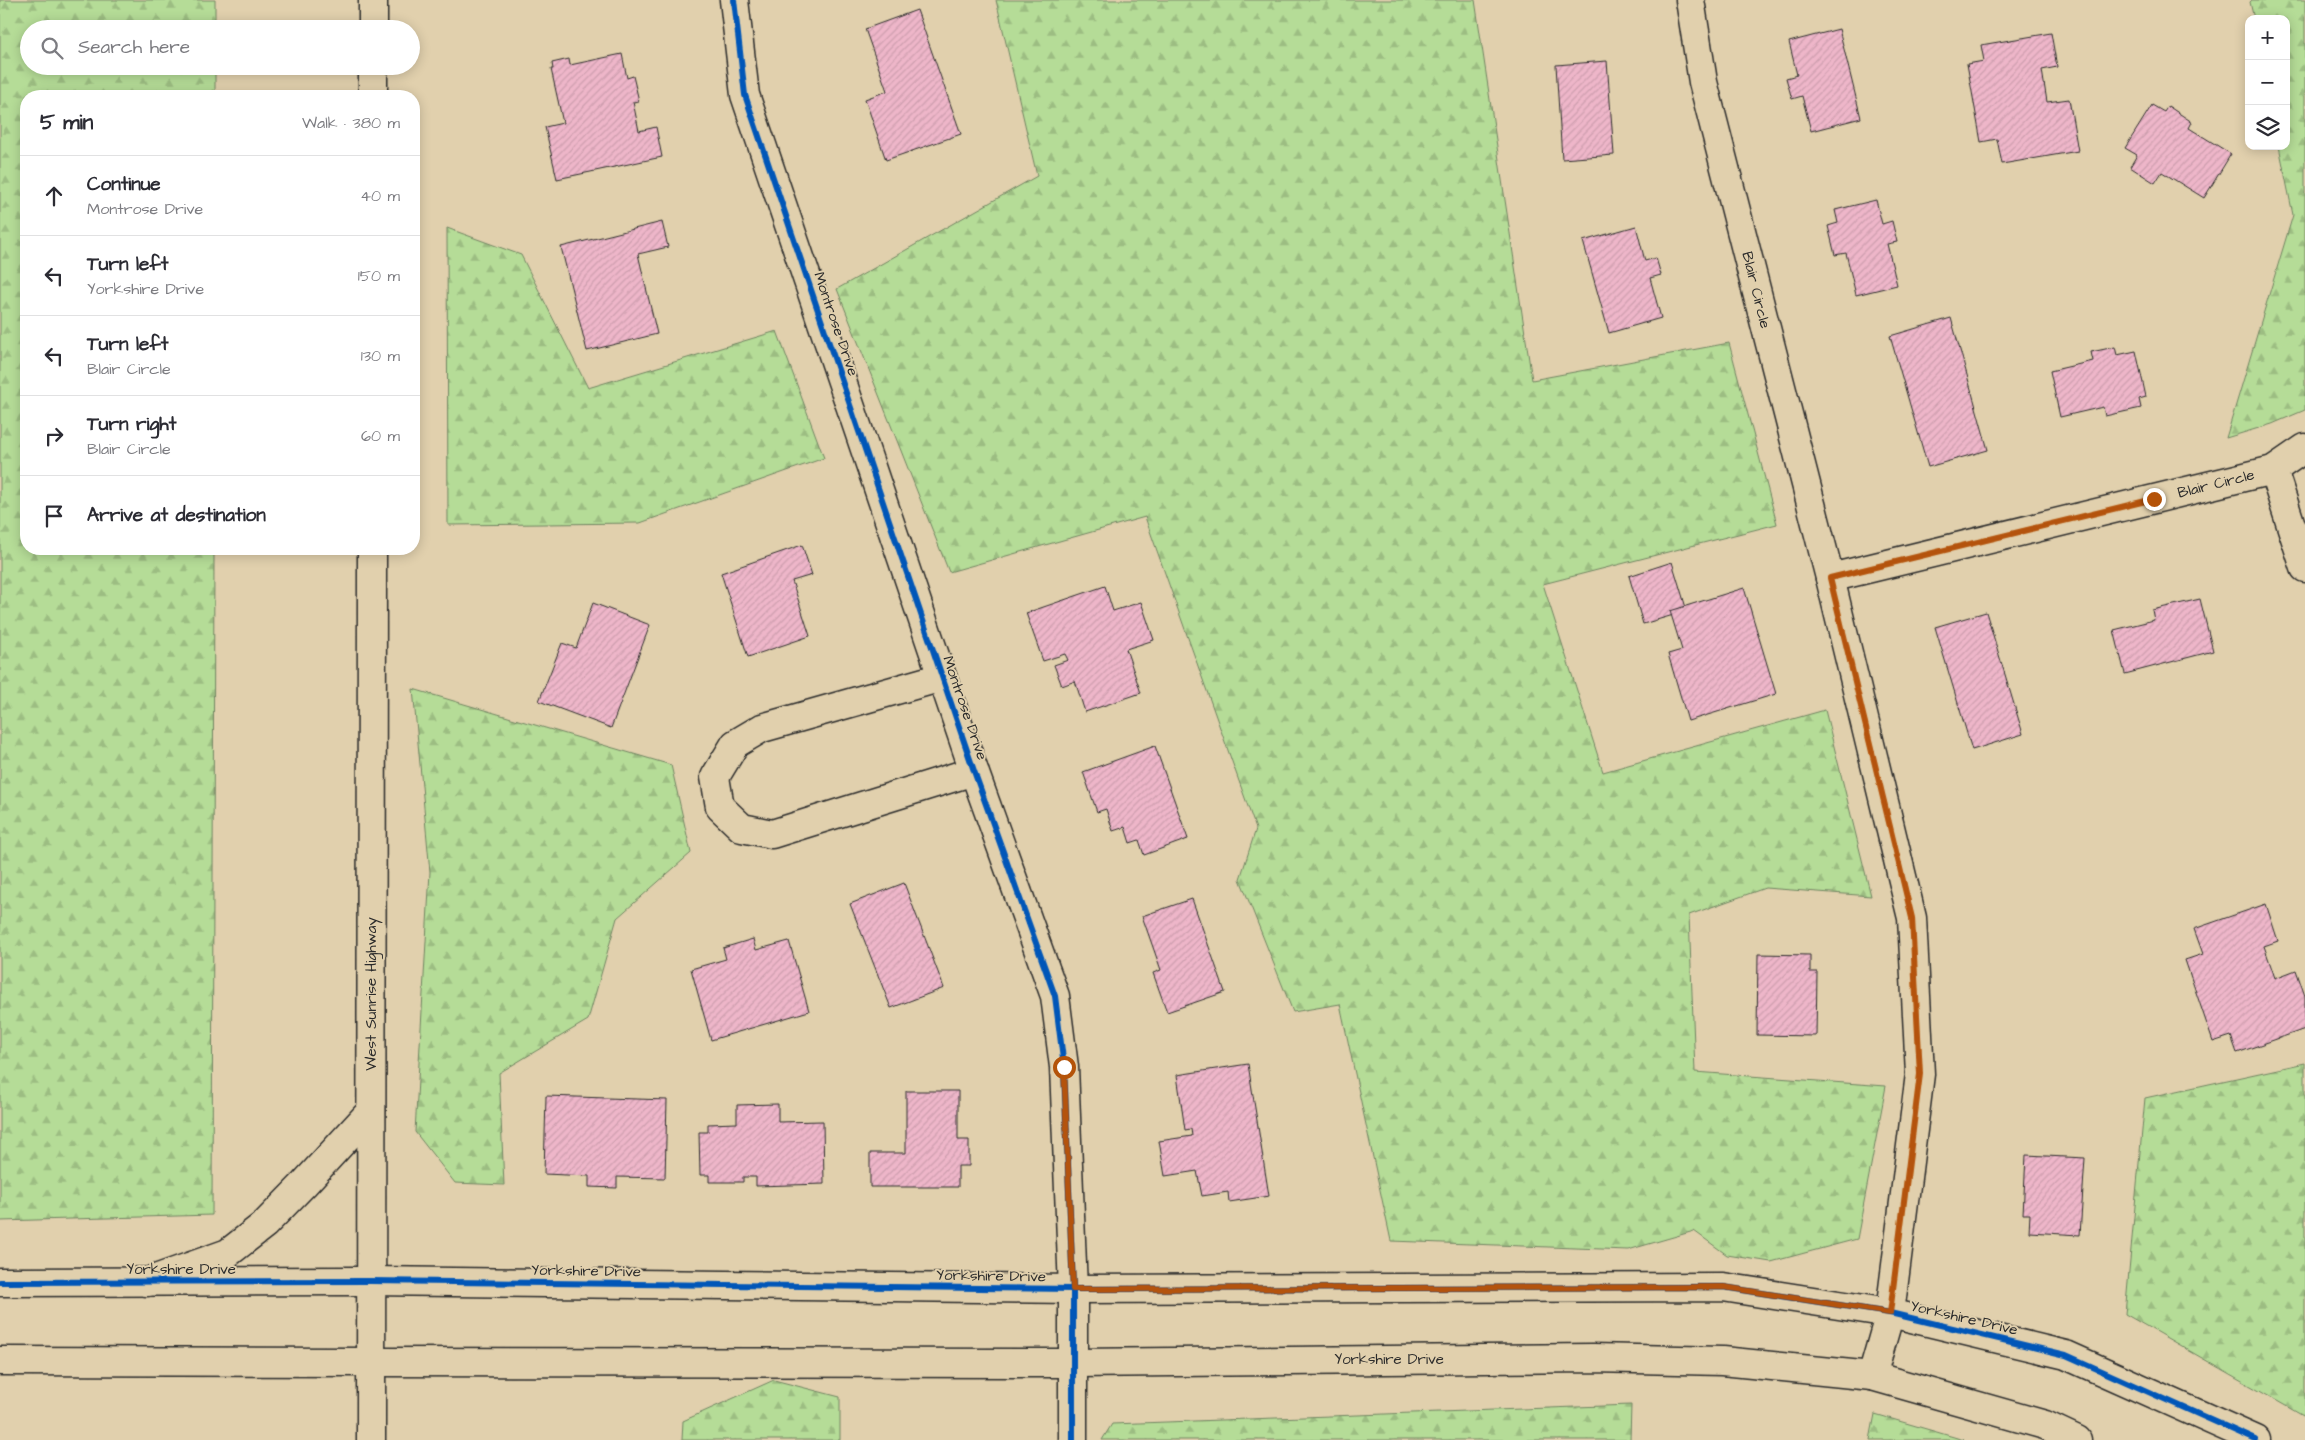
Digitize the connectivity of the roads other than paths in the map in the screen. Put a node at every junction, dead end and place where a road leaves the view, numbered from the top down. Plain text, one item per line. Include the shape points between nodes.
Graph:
1 (373, 0) edge
2 (734, 0) edge
3 (1690, 0) edge
4 (373, 20) edge
5 (373, 75) edge
6 (373, 90) edge
7 (2305, 448) edge
8 (2274, 470) junction
9 (372, 555) edge
10 (2305, 568) edge
11 (1830, 578) junction
12 (942, 677) junction
13 (974, 771) junction
14 (371, 1111) junction
15 (370, 1281) junction
16 (0, 1282) edge
17 (147, 1282) junction
18 (1073, 1289) junction
19 (1890, 1313) junction
20 (0, 1361) edge
21 (371, 1362) junction
22 (1074, 1363) junction
23 (1872, 1376) junction
24 (371, 1440) edge
25 (1073, 1440) edge
26 (2077, 1440) edge
27 (2256, 1440) edge

1 - 4 street
2 - 12 street, Montrose Drive via 745,95
3 - 11 street, Blair Circle via 1703,82
5 - 6 street
7 - 8 street, Blair Circle
8 - 10 street
8 - 11 street, Blair Circle
9 - 14 street, West Sunrise Highway
11 - 19 street, Blair Circle via 1912,918 1920,1074
12 - 13 street, Montrose Drive
12 - 13 street via 762,728 735,744 715,778 720,807 742,828 772,834
13 - 18 street, Montrose Drive via 1056,996 1064,1067
14 - 15 street, West Sunrise Highway
14 - 17 street via 272,1217 228,1253
15 - 17 street, Yorkshire Drive
15 - 18 street, Yorkshire Drive
15 - 21 street, West Sunrise Highway
16 - 17 street, Yorkshire Drive
18 - 19 street, Yorkshire Drive via 1724,1287
18 - 22 street, Montrose Drive
19 - 23 street, Blair Circle
19 - 27 street, Yorkshire Drive via 2066,1355
20 - 21 street, Yorkshire Drive
21 - 22 street, Yorkshire Drive
21 - 24 street, West Sunrise Highway
22 - 23 street, Yorkshire Drive via 1593,1358 1722,1361
22 - 25 street, Montrose Drive
23 - 26 street, Yorkshire Drive via 2045,1425

